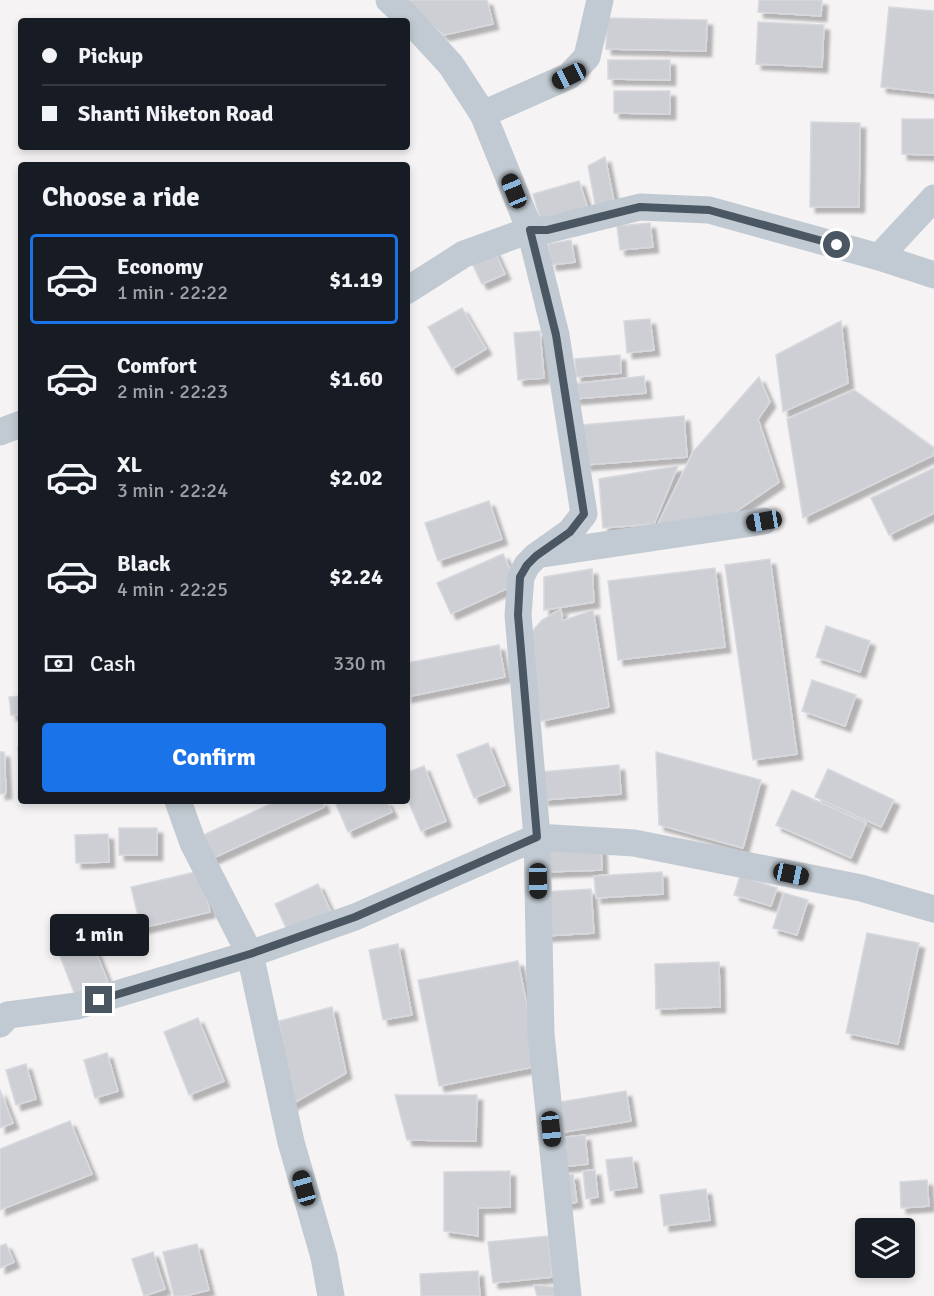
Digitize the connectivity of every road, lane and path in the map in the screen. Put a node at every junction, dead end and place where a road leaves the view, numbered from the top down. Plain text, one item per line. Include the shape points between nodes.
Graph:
1 (389, 0) edge
2 (600, 0) edge
3 (408, 18) edge
4 (410, 20) edge
5 (483, 114) junction
6 (934, 198) edge
7 (530, 230) junction
8 (879, 257) junction
9 (934, 275) edge
10 (410, 288) edge
11 (18, 425) edge
12 (0, 432) edge
13 (764, 521) dead end
14 (536, 556) junction
15 (179, 804) edge
16 (537, 837) junction
17 (934, 909) edge
18 (250, 954) junction
19 (0, 1024) edge
20 (331, 1296) edge
21 (568, 1296) edge

1 - 3 street
2 - 5 street via 587,57 569,76
4 - 5 street via 451,65
5 - 7 street
6 - 8 street
7 - 8 street via 547,230 640,207 709,210
7 - 10 street via 464,254
7 - 14 street via 556,335 584,514 570,532
8 - 9 street
11 - 12 street
13 - 14 street
14 - 16 street via 520,577 518,615
15 - 18 street via 193,843
16 - 17 street via 644,844 861,888
16 - 18 street via 355,917
16 - 21 street via 541,1034
18 - 19 street via 77,1006 8,1015
18 - 20 street via 291,1142 324,1257

